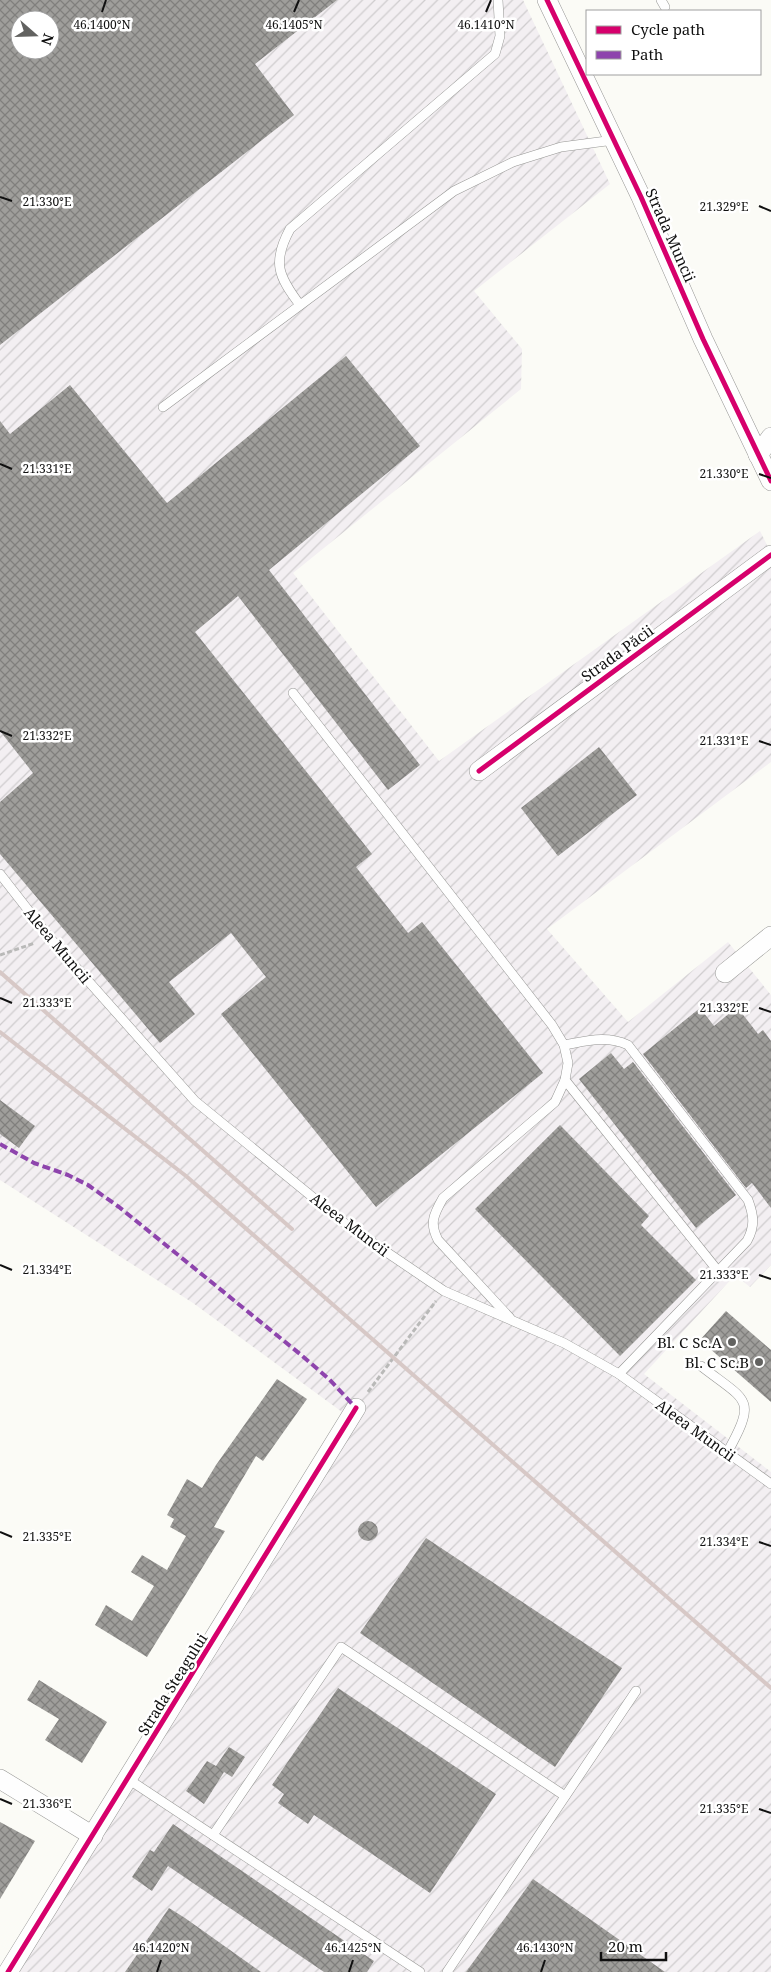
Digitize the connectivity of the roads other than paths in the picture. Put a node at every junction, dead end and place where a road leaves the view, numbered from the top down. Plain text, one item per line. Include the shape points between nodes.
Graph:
1 (498, 0) edge
2 (547, 0) edge
3 (614, 140) junction
4 (300, 305) junction
5 (163, 406) dead end
6 (771, 437) edge
7 (758, 455) junction
8 (771, 481) edge
9 (771, 555) edge
10 (293, 693) dead end
11 (479, 771) dead end
12 (0, 874) edge
13 (771, 936) edge
14 (725, 972) dead end
15 (564, 1045) junction
16 (566, 1080) junction
17 (718, 1271) junction
18 (513, 1321) junction
19 (701, 1366) dead end
20 (619, 1374) junction
21 (356, 1408) road end
22 (727, 1453) junction
23 (771, 1484) edge
24 (636, 1691) dead end
25 (0, 1779) edge
26 (128, 1779) junction
27 (565, 1796) junction
28 (213, 1835) junction
29 (93, 1836) junction
30 (8, 1972) edge
31 (420, 1972) edge
32 (447, 1972) edge

1 - 4 lane via 500,36 495,54 290,229 281,246 278,266 285,286
2 - 3 street, Strada Muncii
3 - 4 lane via 562,147 513,162 454,191
3 - 7 street, Strada Muncii
4 - 5 lane
6 - 7 street
7 - 8 street, Strada Muncii
9 - 11 street, Strada Păcii
10 - 15 lane via 552,1025
12 - 18 lane, Aleea Muncii via 50,938 195,1101 348,1226 444,1291
13 - 14 street
15 - 16 lane via 568,1062
15 - 17 lane via 615,1039 628,1045 748,1200 754,1215 753,1229 747,1241
16 - 17 lane
16 - 18 lane via 555,1102 443,1198 432,1217 432,1230 438,1240
17 - 20 lane
18 - 20 lane, Aleea Muncii via 564,1343
19 - 22 lane via 742,1399 746,1410 743,1423
20 - 22 lane, Aleea Muncii
21 - 26 street, Strada Steagului
22 - 23 lane, Aleea Muncii
24 - 27 lane
25 - 29 street
26 - 28 lane
26 - 29 street, Strada Steagului
27 - 28 lane via 341,1647
27 - 32 lane
28 - 31 lane
29 - 30 street, Strada Steagului

